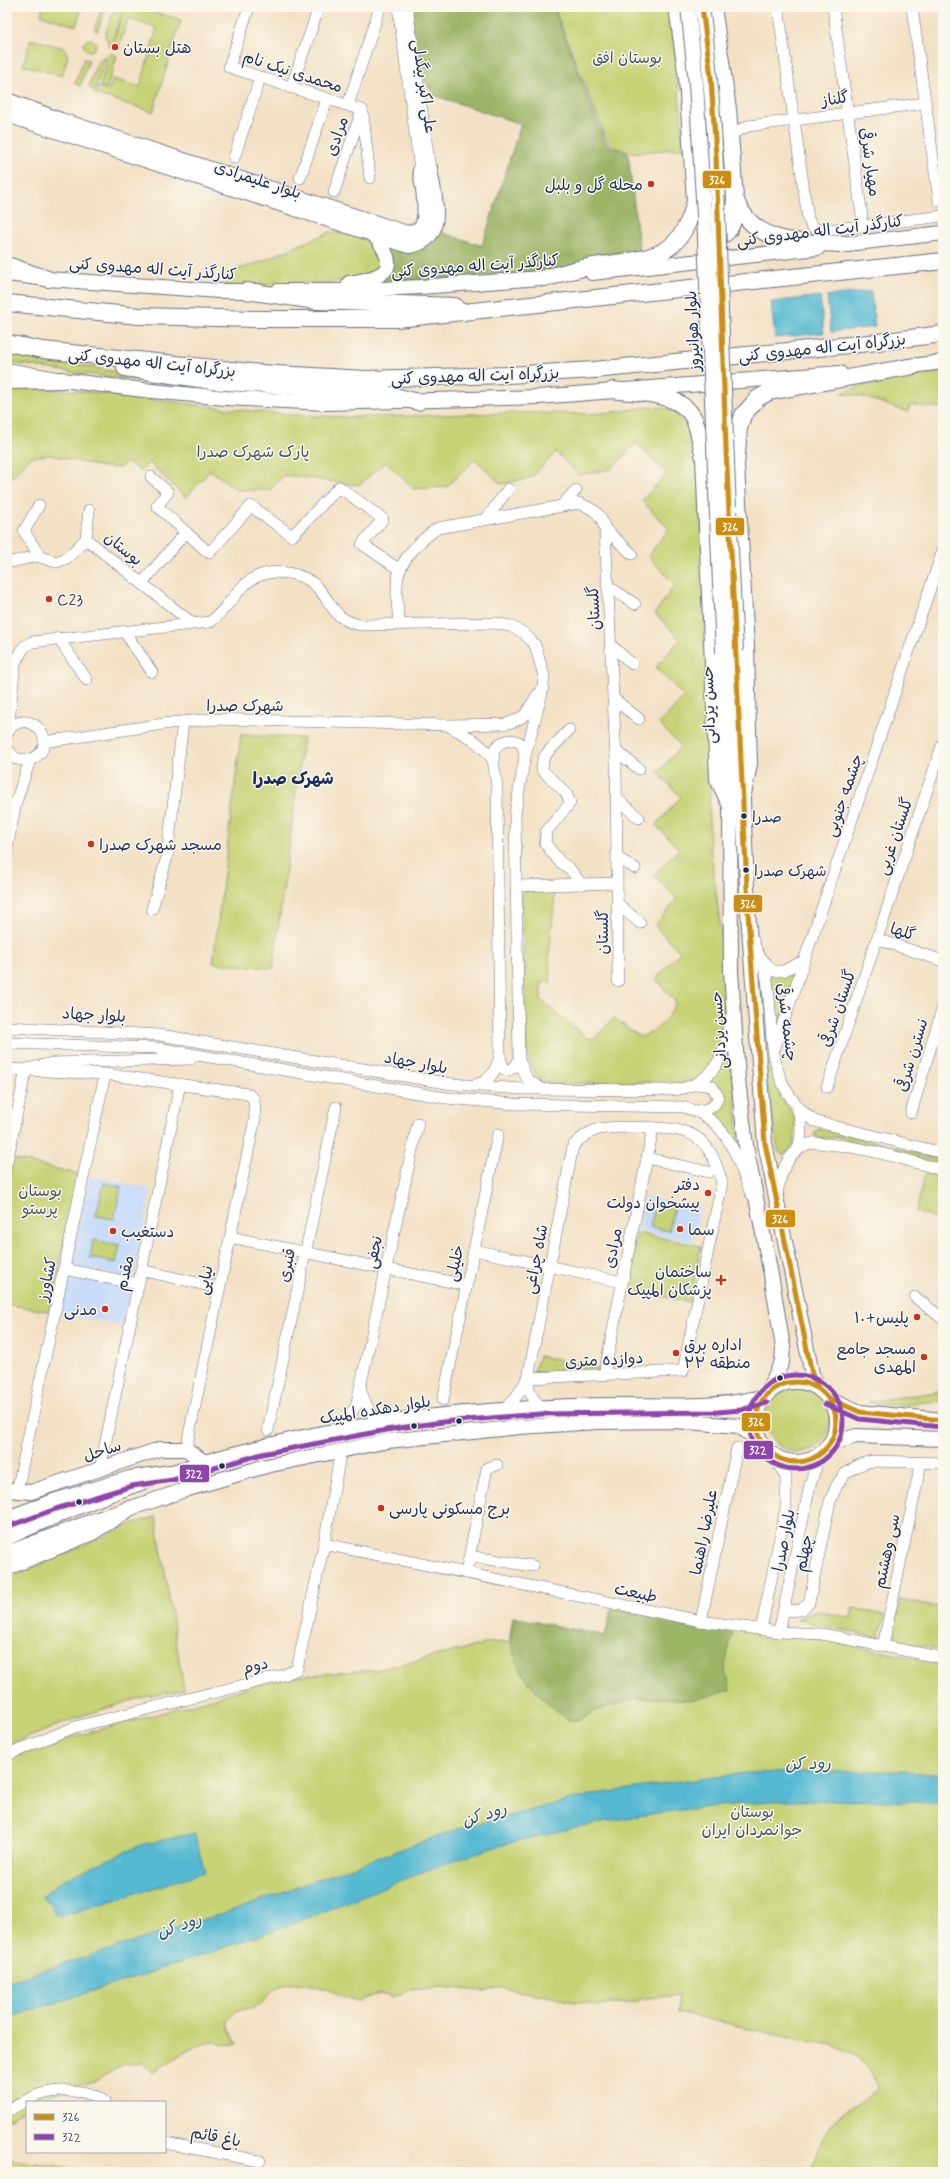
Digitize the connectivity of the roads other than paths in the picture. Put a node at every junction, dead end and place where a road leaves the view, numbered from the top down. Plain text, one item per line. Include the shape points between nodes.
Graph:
1 (249, 7) edge
2 (319, 7) edge
3 (380, 7) edge
4 (398, 7) edge
5 (407, 7) edge
6 (677, 7) edge
7 (688, 7) edge
8 (702, 7) edge
9 (713, 7) edge
10 (778, 7) edge
11 (833, 7) edge
12 (912, 7) edge
13 (260, 78) junction
14 (291, 88) junction
15 (7, 94) edge
16 (326, 98) junction
17 (7, 100) edge
18 (926, 102) junction
19 (348, 105) junction
20 (728, 109) junction
21 (362, 110) junction
22 (847, 113) junction
23 (7, 115) edge
24 (795, 120) junction
25 (748, 126) junction
26 (730, 139) junction
27 (156, 151) junction
28 (234, 158) dead end
29 (425, 169) junction
30 (300, 178) dead end
31 (370, 178) dead end
32 (334, 192) dead end
33 (735, 198) junction
34 (695, 201) junction
35 (939, 201) dead end
36 (862, 216) dead end
37 (943, 216) edge
38 (939, 232) edge
39 (374, 235) junction
40 (849, 244) junction
41 (943, 261) edge
42 (7, 265) edge
43 (7, 274) edge
44 (544, 278) junction
45 (48, 279) junction
46 (308, 290) junction
47 (246, 291) junction
48 (7, 303) edge
49 (487, 309) junction
50 (943, 334) edge
51 (7, 343) edge
52 (43, 350) junction
53 (943, 362) edge
54 (914, 366) junction
55 (7, 370) edge
56 (62, 380) junction
57 (7, 381) edge
58 (613, 390) junction
59 (418, 402) junction
60 (704, 458) junction
61 (736, 466) junction
62 (151, 477) dead end
63 (508, 489) dead end
64 (576, 490) dead end
65 (39, 505) dead end
66 (561, 506) junction
67 (89, 510) dead end
68 (487, 518) junction
69 (605, 529) junction
70 (186, 532) junction
71 (86, 539) junction
72 (943, 550) edge
73 (632, 554) dead end
74 (40, 557) junction
75 (7, 563) edge
76 (400, 570) junction
77 (142, 583) junction
78 (608, 586) junction
79 (635, 604) dead end
80 (192, 623) junction
81 (399, 624) junction
82 (124, 630) junction
83 (58, 638) junction
84 (611, 645) junction
85 (729, 653) junction
86 (632, 664) dead end
87 (152, 672) dead end
88 (544, 676) junction
89 (87, 680) dead end
90 (613, 698) junction
91 (639, 719) dead end
92 (183, 722) junction
93 (447, 725) junction
94 (569, 730) dead end
95 (7, 732) edge
96 (44, 742) junction
97 (943, 743) edge
98 (7, 749) edge
99 (616, 751) junction
100 (525, 756) junction
101 (30, 760) junction
102 (494, 762) junction
103 (640, 770) dead end
104 (743, 794) junction
105 (616, 800) junction
106 (730, 804) junction
107 (639, 818) dead end
108 (7, 848) edge
109 (617, 858) junction
110 (635, 868) dead end
111 (617, 883) junction
112 (581, 884) junction
113 (516, 886) junction
114 (618, 904) junction
115 (152, 909) dead end
116 (640, 923) dead end
117 (749, 929) junction
118 (877, 939) junction
119 (762, 959) junction
120 (804, 961) junction
121 (943, 961) edge
122 (731, 971) junction
123 (618, 981) dead end
124 (943, 1006) edge
125 (7, 1027) edge
126 (7, 1043) edge
127 (774, 1050) junction
128 (500, 1056) junction
129 (219, 1058) junction
130 (519, 1060) junction
131 (7, 1069) edge
132 (26, 1069) junction
133 (105, 1074) junction
134 (180, 1084) junction
135 (697, 1084) junction
136 (470, 1086) junction
137 (827, 1088) dead end
138 (542, 1089) junction
139 (336, 1107) dead end
140 (798, 1109) junction
141 (695, 1111) junction
142 (911, 1113) dead end
143 (814, 1121) junction
144 (418, 1123) dead end
145 (653, 1128) junction
146 (498, 1134) dead end
147 (812, 1143) junction
148 (796, 1152) junction
149 (943, 1153) edge
150 (647, 1158) junction
151 (7, 1162) edge
152 (943, 1170) edge
153 (709, 1172) dead end
154 (777, 1197) junction
155 (759, 1215) junction
156 (230, 1237) junction
157 (474, 1250) junction
158 (305, 1252) junction
159 (550, 1266) junction
160 (386, 1268) junction
161 (64, 1269) junction
162 (141, 1270) junction
163 (622, 1282) junction
164 (138, 1284) junction
165 (466, 1285) junction
166 (219, 1288) junction
167 (916, 1297) dead end
168 (943, 1319) edge
169 (604, 1375) junction
170 (528, 1378) junction
171 (360, 1388) junction
172 (823, 1393) junction
173 (765, 1396) junction
174 (443, 1400) dead end
175 (541, 1408) junction
176 (504, 1410) junction
177 (943, 1420) edge
178 (391, 1422) junction
179 (268, 1430) dead end
180 (323, 1434) junction
181 (943, 1440) edge
182 (762, 1443) junction
183 (736, 1448) dead end
184 (186, 1449) junction
185 (341, 1450) junction
186 (824, 1450) junction
187 (772, 1454) junction
188 (206, 1463) junction
189 (921, 1463) junction
190 (943, 1464) edge
191 (497, 1465) dead end
192 (100, 1469) junction
193 (171, 1474) junction
194 (12, 1490) edge
195 (128, 1509) junction
196 (7, 1519) edge
197 (7, 1538) edge
198 (324, 1544) junction
199 (7, 1554) edge
200 (468, 1562) junction
201 (533, 1566) dead end
202 (7, 1567) edge
203 (466, 1573) junction
204 (785, 1611) junction
205 (702, 1622) junction
206 (761, 1630) junction
207 (779, 1632) junction
208 (883, 1646) junction
209 (943, 1658) edge
210 (7, 1755) edge
211 (26, 2101) edge
212 (26, 2101) edge
213 (103, 2101) edge
214 (7, 2111) edge
215 (166, 2143) edge
216 (260, 2160) dead end

1 - 13 street, محمدی نیک نام via 229,67
2 - 14 street
3 - 19 street
4 - 29 street, علی اکبر بیگدلی
5 - 29 street, علی اکبر بیگدلی
6 - 34 highway via 687,79
7 - 85 main road, بلوار هوانیروز, bridge via 704,207
8 - 85 main road, بلوار هوانیروز, bridge via 711,77 716,156 726,448
9 - 20 highway
10 - 24 street
11 - 22 street, مهیار شرقی
12 - 18 street
13 - 14 street, محمدی نیک نام
13 - 28 street
14 - 16 street, محمدی نیک نام
15 - 27 street via 123,134
16 - 19 street, محمدی نیک نام
16 - 30 street
17 - 27 main road, بلوار علیمرادی
18 - 22 street, گلناز
18 - 35 street
19 - 21 street, محمدی نیک نام
20 - 25 street via 733,120
20 - 26 highway
21 - 31 street, مرادی
21 - 32 street, مرادی
22 - 24 street, گلناز
22 - 36 street, مهیار شرقی
23 - 39 main road, بلوار علیمرادی
24 - 25 street, گلناز
24 - 37 street via 808,219 819,231
25 - 26 street via 735,132
26 - 33 highway
27 - 29 main road, بلوار علیمرادی via 407,233 421,227 425,214
29 - 39 main road, بلوار علیمرادی via 437,219 433,231 424,242 409,246
33 - 34 highway via 731,227 718,237 710,236 704,231 699,222
33 - 40 highway via 739,210 746,219 768,235 789,241
34 - 44 highway via 691,220 685,231 677,242 657,255 585,267
38 - 40 main road, کنارگذر آیت اله مهدوی کنی
39 - 46 main road via 386,249 388,256 387,264 380,276
40 - 44 main road, کنارگذر آیت اله مهدوی کنی
41 - 49 highway
42 - 45 highway
43 - 45 main road, کنارگذر آیت اله مهدوی کنی
44 - 46 main road, کنارگذر آیت اله مهدوی کنی via 420,287
45 - 47 main road, کنارگذر آیت اله مهدوی کنی
46 - 47 main road, کنارگذر آیت اله مهدوی کنی
47 - 49 highway via 317,301 428,304
48 - 49 highway via 139,316 257,319 397,319
50 - 52 highway, بزرگراه آیت اله مهدوی کنی via 594,370 365,379 260,373
51 - 52 highway, بزرگراه آیت اله مهدوی کنی
52 - 59 highway via 135,371 212,381 382,393
53 - 54 main road
54 - 58 main road
54 - 61 highway via 791,387 769,392 758,398 743,415 739,428
55 - 56 main road
56 - 57 highway
56 - 59 main road via 254,400 326,403
58 - 59 main road
58 - 60 highway via 663,397 684,406 695,423
60 - 61 highway via 705,434 708,427 716,419 728,420 733,429
60 - 106 highway via 718,779
61 - 104 highway via 746,640 749,764
62 - 70 street via 168,492 157,506
63 - 68 street
64 - 66 street
65 - 74 street via 24,531
66 - 68 street, گلستان
66 - 69 street, گلستان via 580,503 591,508 601,516
67 - 71 street
68 - 76 street, گلستان via 438,528 413,550
69 - 73 street
69 - 78 street, گلستان
70 - 76 street via 208,552 251,506 292,536 339,487 383,519 362,544
70 - 77 street
71 - 74 street, بوستان via 67,558 56,562
71 - 77 street, بوستان
72 - 120 street, چشمه جنوبی
74 - 75 street, بوستان
76 - 81 street, گلستان via 397,587
77 - 80 street, بوستان
78 - 79 street
78 - 84 street, گلستان
80 - 81 street via 210,622 221,614 241,587 258,575 279,572 300,576 318,587 337,615 347,622 360,625
80 - 82 street
81 - 88 street via 495,623 510,626 524,634 535,645
82 - 83 street
82 - 87 street
83 - 89 street
83 - 95 street via 32,642 18,654
84 - 86 street
84 - 90 street, گلستان
85 - 104 main road, حسن یزدانی
85 - 106 main road, حسن یزدانی
88 - 93 street, شهرک صدرا via 531,707 525,715 515,721
88 - 100 street
90 - 91 street
90 - 99 street, گلستان
92 - 93 street, شهرک صدرا via 214,719
92 - 96 street, شهرک صدرا
92 - 115 street via 167,857
93 - 102 street via 479,744
94 - 112 street via 543,759 542,770 566,793 570,803 546,832 545,843
95 - 96 street via 16,724 27,722 37,726
96 - 101 street via 40,752
97 - 118 street, گلستان غربی
98 - 101 street via 16,759
99 - 103 street
99 - 105 street, گلستان
100 - 102 street via 522,746 516,741 508,740 500,743 494,750
100 - 113 street via 515,814
101 - 108 street via 16,802
102 - 128 street via 497,789
104 - 117 main road, حسن یزدانی
105 - 107 street
105 - 109 street, گلستان
106 - 122 main road, حسن یزدانی
109 - 110 street
109 - 111 street, گلستان
111 - 112 street
111 - 114 street, گلستان
112 - 113 street
113 - 130 street
114 - 116 street
114 - 123 street, گلستان
117 - 119 street, چشمه شرقی
117 - 154 main road, حسن یزدانی via 765,1143
118 - 121 street, گلها
118 - 137 street, گلستان شرقی
119 - 120 street via 773,971 783,971
119 - 127 street, چشمه شرقی via 766,974 770,1034
120 - 127 street, چشمه جنوبی
122 - 135 street, بلوار جهاد via 729,1028 725,1048 712,1070
122 - 155 main road, حسن یزدانی via 738,1080 745,1140
124 - 142 street, نسترن شرقی
125 - 136 street, بلوار جهاد via 160,1034
126 - 129 street, بلوار جهاد via 156,1048
127 - 140 street, چشمه شرقی via 784,1089
128 - 130 street via 504,1069 508,1071 512,1070
128 - 136 street via 491,1076 480,1084
129 - 132 street via 52,1063
129 - 141 street, بلوار جهاد via 480,1102 672,1106
130 - 138 street via 527,1079
131 - 132 street
132 - 133 street, نیایی
132 - 151 street
133 - 134 street, نیایی
133 - 161 street, کشاورز
134 - 156 street, نیایی via 248,1094 254,1099 255,1118
134 - 162 street, مقدم
135 - 138 street, بلوار جهاد via 685,1089 671,1090
135 - 141 street via 712,1086 718,1096 715,1105 710,1109
136 - 138 street, بلوار جهاد
139 - 158 street, قنبری
140 - 143 street, چشمه شرقی
140 - 148 street via 801,1134
141 - 155 street, بلوار جهاد via 715,1124 727,1136
143 - 147 street via 809,1122 805,1129
143 - 149 street, چشمه شرقی
144 - 160 street, نجفی
145 - 150 street, مرادی
145 - 159 street, شاه چراغی via 596,1129 584,1134 573,1146
145 - 169 street, دوازده متری via 676,1128 690,1132 708,1147 717,1164 722,1183 683,1371
146 - 157 street, خلیلی
147 - 148 street
147 - 152 street via 866,1151
148 - 154 street via 780,1175
150 - 153 street
150 - 163 street, مرادی
154 - 172 main road, حسن یزدانی via 812,1374
155 - 173 main road, حسن یزدانی via 782,1347 782,1362
156 - 158 street
156 - 166 street, نیایی
157 - 159 street
157 - 165 street, خلیلی
158 - 160 street
158 - 179 street, قنبری
159 - 163 street
159 - 170 street, شاه چراغی
160 - 165 street
160 - 171 street, نجفی
161 - 164 street
161 - 194 street, کشاورز
162 - 164 street, مقدم
162 - 166 street
163 - 169 street, مرادی
164 - 192 street, مقدم
165 - 174 street, خلیلی
166 - 184 street, نیایی
167 - 168 street
169 - 170 street, دوازده متری
170 - 175 street via 530,1394
170 - 176 street via 516,1398
171 - 178 street via 371,1413 381,1422
171 - 180 street, نجفی via 356,1406 346,1421 337,1429
172 - 173 main road via 808,1383 796,1381 784,1383
172 - 177 main road via 860,1412
172 - 186 main road via 834,1409 836,1421 834,1434
173 - 175 main road, بلوار دهکده المپیک via 740,1403 717,1405 596,1405
173 - 182 main road via 756,1419 757,1432
175 - 176 main road, بلوار دهکده المپیک
176 - 178 main road, بلوار دهکده المپیک
178 - 180 main road, بلوار دهکده المپیک
180 - 188 main road, بلوار دهکده المپیک via 260,1447
181 - 186 main road via 856,1436
182 - 185 main road, بلوار دهکده المپیک via 739,1426 675,1422 597,1422 430,1435
182 - 187 main road
183 - 205 street, علیرضا راهنما
184 - 188 main road
184 - 192 main road, ساحل via 160,1449
185 - 195 main road, بلوار دهکده المپیک via 266,1466
185 - 198 street, دوم
186 - 187 main road via 808,1460 796,1462
186 - 204 street, بلوار صدرا via 810,1485
187 - 206 street, بلوار صدرا via 786,1477 786,1507
188 - 193 main road, بلوار دهکده المپیک
189 - 190 street
189 - 204 street, چهلم via 871,1461 851,1470 837,1485 830,1501 809,1603 801,1610
189 - 208 street, سی وهشتم
191 - 200 street via 487,1468
192 - 194 main road, ساحل via 31,1492
193 - 196 highway via 130,1479
193 - 197 main road, بلوار دهکده المپیک via 56,1515
195 - 199 main road, بلوار دهکده المپیک
195 - 202 highway via 92,1532
198 - 203 street, طبیعت
198 - 210 street, دوم via 297,1669 284,1675 75,1727
200 - 201 street via 474,1557
200 - 203 street
203 - 205 street, طبیعت
204 - 207 street, بلوار صدرا
205 - 206 street, طبیعت
206 - 207 street, طبیعت
207 - 208 street, طبیعت via 822,1634
208 - 209 street, طبیعت
211 - 214 street
212 - 213 street via 38,2095 55,2092 92,2094
215 - 216 street, باغ قائم

